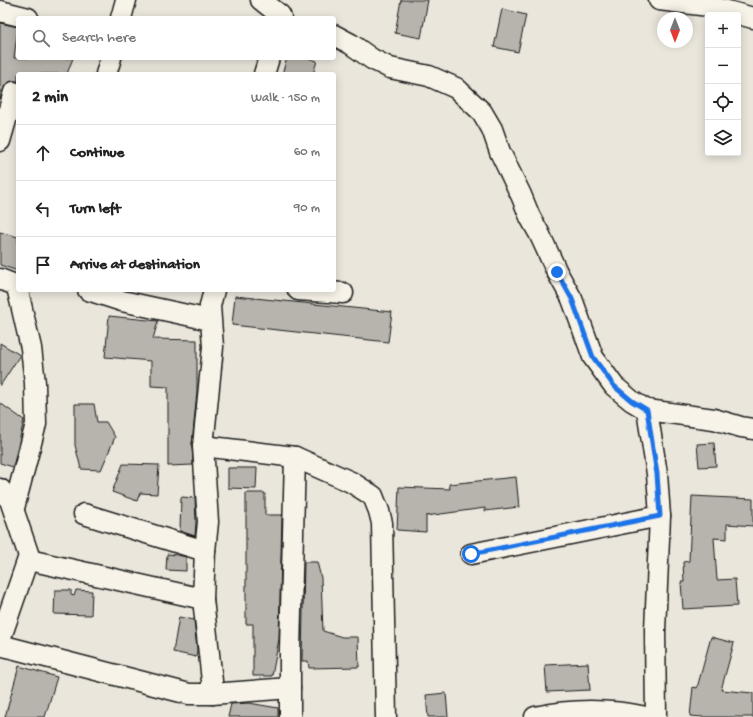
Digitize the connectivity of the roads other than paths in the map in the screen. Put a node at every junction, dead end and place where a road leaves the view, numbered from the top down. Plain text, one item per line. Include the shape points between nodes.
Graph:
1 (126, 0) edge
2 (262, 0) edge
3 (659, 0) edge
4 (0, 11) edge
5 (20, 16) edge
6 (122, 16) edge
7 (280, 16) edge
8 (753, 18) edge
9 (336, 37) edge
10 (110, 60) edge
11 (268, 60) edge
12 (107, 72) edge
13 (265, 72) edge
14 (11, 90) edge
15 (0, 141) edge
16 (12, 284) edge
17 (100, 292) edge
18 (214, 292) edge
19 (328, 292) edge
20 (343, 293) dead end
21 (124, 296) edge
22 (210, 320) junction
23 (647, 410) junction
24 (753, 429) edge
25 (203, 446) junction
26 (295, 457) junction
27 (0, 489) edge
28 (14, 508) junction
29 (84, 514) dead end
30 (660, 516) junction
31 (204, 551) junction
32 (471, 554) dead end
33 (29, 560) junction
34 (203, 599) junction
35 (0, 640) edge
36 (0, 644) edge
37 (290, 688) junction
38 (212, 694) junction
39 (637, 716) edge
40 (290, 717) edge
41 (386, 717) edge
42 (535, 717) edge
43 (656, 717) edge

1 - 6 street
2 - 7 street
3 - 8 street via 709,6
4 - 5 street
9 - 23 street via 390,68 429,76 456,88 482,112 492,129 530,217 572,299 593,357 614,386
10 - 12 street
11 - 13 street
14 - 15 street
16 - 28 street via 31,348 36,424
17 - 21 street
18 - 22 street
19 - 20 street
21 - 22 street
22 - 25 street via 213,347
23 - 24 street
23 - 30 street via 657,474
25 - 26 street
25 - 31 street via 208,522
26 - 37 street
26 - 41 street via 351,482 373,496 379,511 382,523
27 - 28 street
28 - 33 street
29 - 31 street
30 - 32 street
30 - 43 street via 655,630
31 - 34 street
33 - 34 street
33 - 35 street
34 - 38 street
36 - 38 street via 189,694
37 - 38 street
37 - 40 street
39 - 42 street via 593,710

